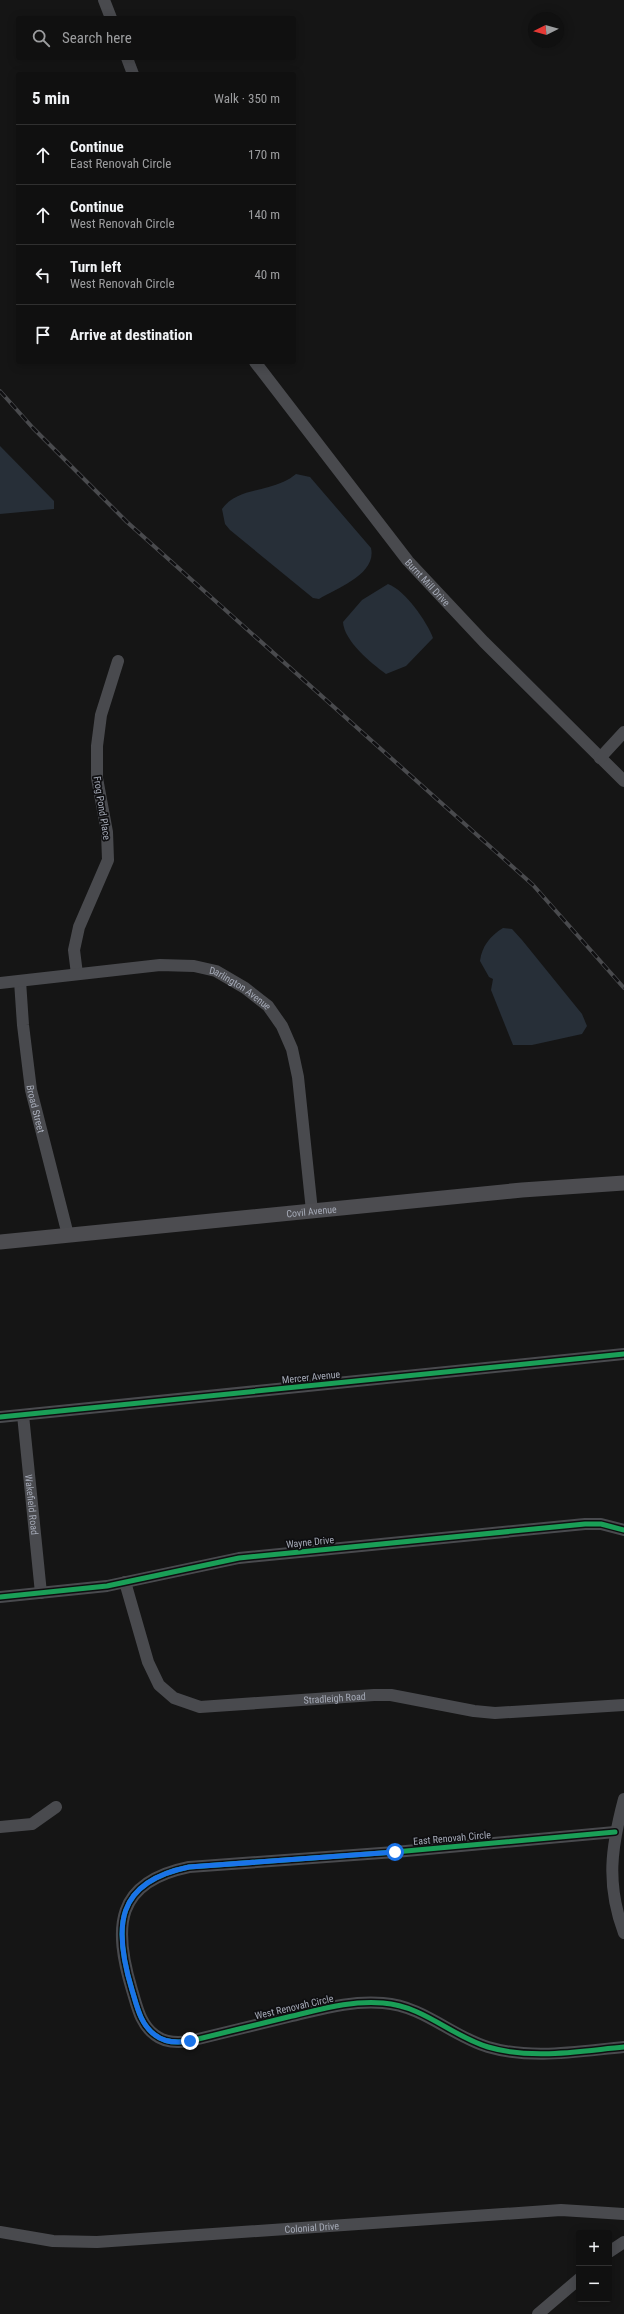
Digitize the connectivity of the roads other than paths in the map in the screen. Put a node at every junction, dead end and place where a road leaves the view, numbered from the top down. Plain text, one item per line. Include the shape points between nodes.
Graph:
1 (104, 0) edge
2 (110, 16) edge
3 (128, 60) edge
4 (132, 72) edge
5 (257, 364) edge
6 (118, 661) dead end
7 (624, 732) edge
8 (600, 758) junction
9 (624, 781) edge
10 (77, 974) junction
11 (20, 981) junction
12 (0, 983) edge
13 (624, 1183) edge
14 (312, 1211) junction
15 (68, 1235) junction
16 (0, 1242) edge
17 (624, 1354) edge
18 (23, 1415) junction
19 (0, 1418) edge
20 (624, 1530) edge
21 (125, 1582) junction
22 (41, 1593) junction
23 (0, 1597) edge
24 (624, 1705) edge
25 (624, 1799) edge
26 (56, 1807) dead end
27 (0, 1826) edge
28 (615, 1832) junction
29 (170, 1872) joint
30 (624, 1933) edge
31 (624, 2047) edge
32 (624, 2214) edge
33 (0, 2232) edge
34 (624, 2242) edge
35 (612, 2250) edge
36 (576, 2281) edge
37 (538, 2314) edge

1 - 2 street
3 - 4 street
5 - 8 street, Burnt Mill Drive via 408,561 484,642
6 - 10 street, Frog Pond Place via 101,715 97,746 97,778 107,832 108,860 80,927 74,950
7 - 8 street
8 - 9 street, Burnt Mill Drive
10 - 11 street, Darlington Avenue
10 - 14 street, Darlington Avenue via 160,966 194,966 216,971 245,988 268,1006 282,1026 292,1049 298,1077
11 - 12 street, Darlington Avenue
11 - 15 street, Broad Street via 32,1090
13 - 14 main road, Covil Avenue via 522,1190
14 - 15 main road, Covil Avenue
15 - 16 main road, Covil Avenue
17 - 18 street, Mercer Avenue
18 - 19 street, Mercer Avenue
18 - 22 street, Wakefield Road
20 - 21 street, Wayne Drive via 601,1524 585,1524 247,1558
21 - 22 street, Wayne Drive
21 - 24 street, Stradleigh Road via 148,1662 156,1680 164,1691 193,1706 374,1695 390,1695 485,1713
22 - 23 street, Wayne Drive
25 - 28 street
26 - 27 street via 32,1824
28 - 29 street, East Renovah Circle via 189,1867
28 - 30 street via 612,1882 614,1901
29 - 31 street, West Renovah Circle via 149,1881 136,1892 123,1919 120,1937 125,1968 142,2020 154,2035 161,2039 173,2042 190,2041 336,2006 370,2002 412,2009 476,2042 513,2053
32 - 33 street, Colonial Drive via 561,2210 97,2242 53,2241
34 - 35 street
36 - 37 street

